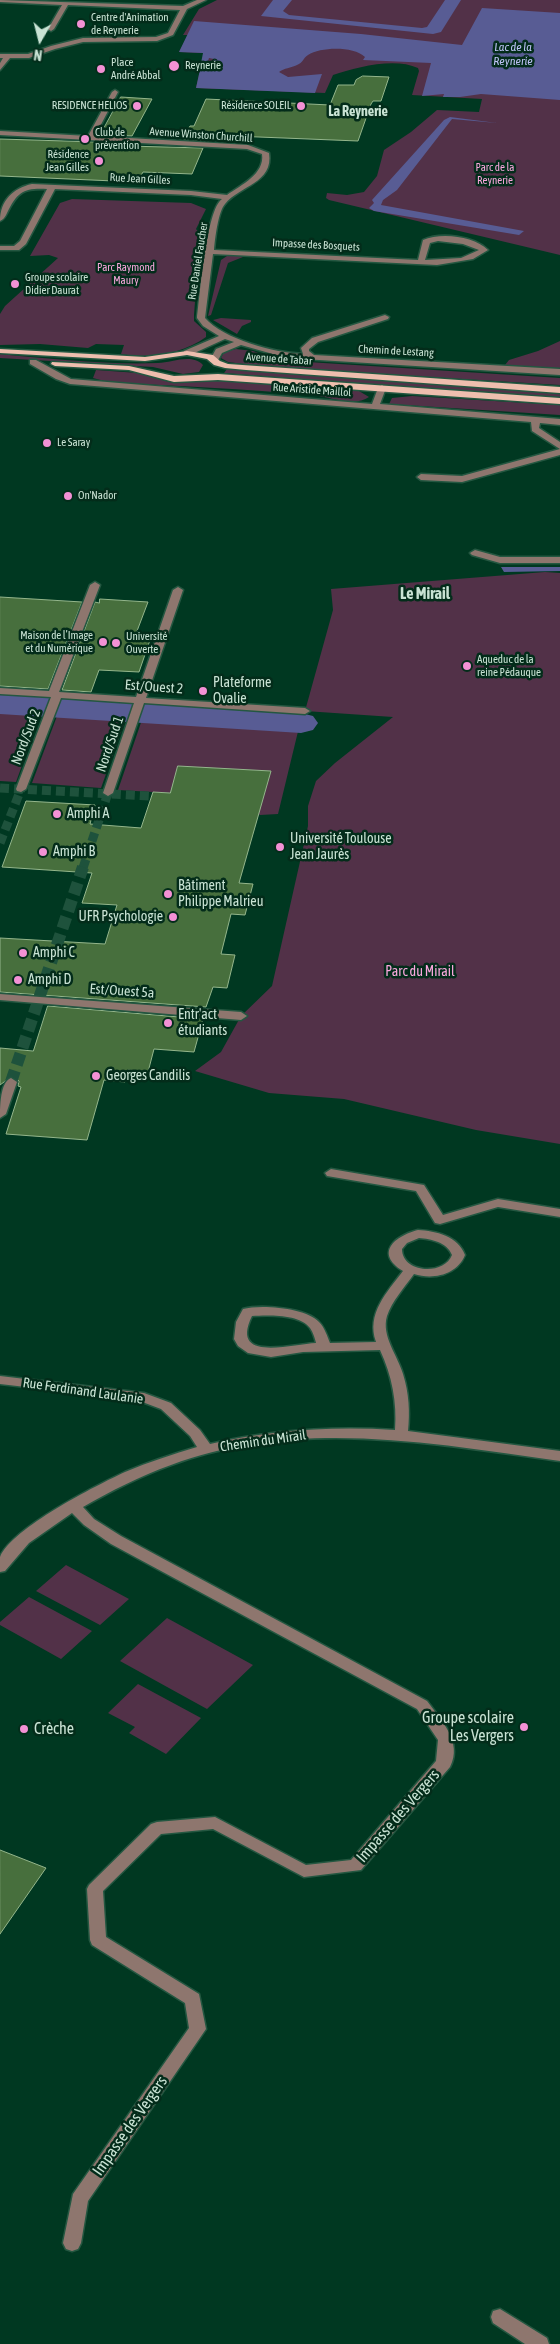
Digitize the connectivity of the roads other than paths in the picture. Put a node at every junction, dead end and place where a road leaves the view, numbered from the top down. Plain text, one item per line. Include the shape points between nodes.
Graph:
1 (0, 0) edge
2 (203, 0) edge
3 (66, 3) junction
4 (184, 8) junction
5 (51, 29) dead end
6 (3, 56) edge
7 (0, 68) edge
8 (115, 92) dead end
9 (0, 133) edge
10 (91, 137) junction
11 (52, 187) junction
12 (227, 197) junction
13 (0, 219) edge
14 (0, 248) edge
15 (210, 252) junction
16 (421, 262) junction
17 (385, 317) dead end
18 (230, 337) junction
19 (242, 342) junction
20 (0, 351) edge
21 (187, 353) junction
22 (311, 357) junction
23 (0, 360) edge
24 (216, 361) junction
25 (33, 362) junction
26 (72, 365) junction
27 (560, 372) edge
28 (197, 378) junction
29 (62, 379) junction
30 (382, 388) junction
31 (560, 390) edge
32 (560, 401) edge
33 (375, 406) junction
34 (536, 420) junction
35 (560, 422) edge
36 (560, 446) edge
37 (560, 452) edge
38 (420, 477) dead end
39 (475, 553) dead end
40 (560, 560) edge
41 (96, 585) dead end
42 (178, 590) dead end
43 (0, 691) edge
44 (54, 701) junction
45 (138, 708) junction
46 (305, 711) dead end
47 (21, 789) tunnel mouth
48 (108, 793) tunnel mouth
49 (0, 997) edge
50 (241, 1016) dead end
51 (11, 1082) tunnel mouth
52 (0, 1114) edge
53 (331, 1173) dead end
54 (560, 1213) edge
55 (440, 1220) junction
56 (436, 1235) junction
57 (410, 1270) junction
58 (385, 1346) junction
59 (326, 1349) junction
60 (0, 1380) edge
61 (401, 1435) junction
62 (206, 1449) junction
63 (560, 1456) edge
64 (73, 1506) junction
65 (0, 1567) edge
66 (72, 2243) dead end
67 (500, 2317) dead end
68 (540, 2344) edge

1 - 3 street
2 - 4 street
3 - 4 street
3 - 5 street
4 - 6 street via 167,37 83,40 29,56
6 - 7 street
8 - 10 street
9 - 10 street
10 - 12 street, Avenue Winston Churchill via 248,147 261,151 266,156 262,170 254,180
11 - 12 street, Rue Jean Gilles
11 - 13 street, Rue Jean Gilles via 21,187
11 - 14 street via 23,242 16,248
12 - 15 street, Rue Daniel Faucher via 219,208
15 - 16 street, Impasse des Bosquets
15 - 18 street, Rue Daniel Faucher via 201,318 206,325
16 - 16 street, Impasse des Bosquets via 451,262 484,250 479,246 436,238 426,242
17 - 22 street via 315,340 305,348
18 - 19 street, Chemin de Lestang
18 - 21 street
19 - 22 street, Chemin de Lestang via 275,354
19 - 24 street via 219,351
20 - 21 main road, Avenue de Tabar via 145,360
21 - 24 main road, Avenue de Tabar
22 - 27 street, Chemin de Lestang
23 - 25 main road, Avenue de Tabar
24 - 28 main road via 218,368 213,373
24 - 31 main road, Avenue de Tabar via 246,368
25 - 26 main road, Avenue de Tabar
25 - 29 street, Rue Aristide Maillol
26 - 28 main road, Avenue de Tabar via 129,368 174,378
26 - 29 street via 59,372
28 - 30 main road, Avenue de Tabar
29 - 33 street, Rue Aristide Maillol
30 - 32 main road, Avenue de Tabar
30 - 33 street
33 - 34 street, Rue Aristide Maillol
34 - 35 street, Rue Aristide Maillol
34 - 36 street via 538,433
37 - 38 street via 462,479
39 - 40 street via 500,560
41 - 44 street, Nord/Sud 2
42 - 45 street, Nord/Sud 1
43 - 44 street, Est/Ouest 2
44 - 45 street, Est/Ouest 2
44 - 47 street, Nord/Sud 2
45 - 46 street, Est/Ouest 2 via 183,700
45 - 48 street, Nord/Sud 1
49 - 50 street, Est/Ouest 5a
51 - 52 street
53 - 55 street via 420,1188
54 - 55 street via 498,1202
55 - 56 street
56 - 57 street via 418,1234 402,1239 396,1245 394,1255 397,1261
56 - 57 street via 456,1248 453,1264 438,1272
57 - 58 street via 384,1310 379,1324
58 - 59 street
58 - 61 street via 394,1368 404,1413
59 - 59 street via 252,1350 243,1344 239,1333 248,1312 260,1310 304,1318 318,1328 318,1336
60 - 62 street, Rue Ferdinand Laulanie via 139,1396 166,1406 195,1433
61 - 62 street, Chemin du Mirail via 333,1433 280,1436
61 - 63 street, Chemin du Mirail
62 - 64 street, Chemin du Mirail via 126,1476
64 - 65 street, Chemin du Mirail via 27,1536
64 - 66 street, Impasse des Vergers via 89,1522 116,1540 422,1705 446,1739 444,1763 355,1866 304,1871 215,1823 157,1828 95,1888 98,1940 193,1999 198,2029 79,2199
67 - 68 street

